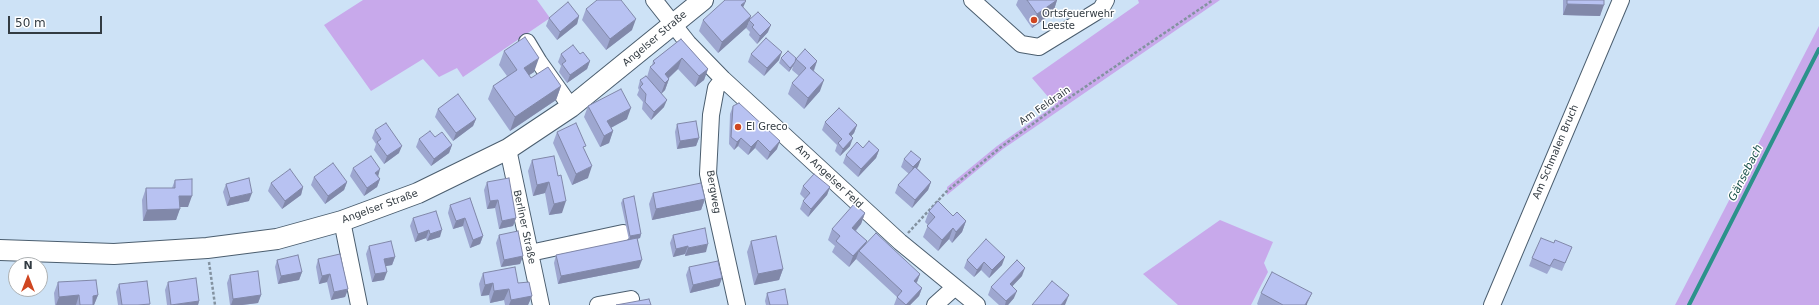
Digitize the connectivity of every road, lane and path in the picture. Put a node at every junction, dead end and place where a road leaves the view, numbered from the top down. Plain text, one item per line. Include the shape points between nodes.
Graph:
1 (654, 0) edge
2 (703, 0) edge
3 (972, 0) edge
4 (1106, 0) edge
5 (1213, 0) edge
6 (1621, 0) edge
7 (673, 24) junction
8 (526, 40) edge
9 (723, 79) junction
10 (571, 107) junction
11 (508, 149) junction
12 (342, 221) junction
13 (623, 234) dead end
14 (900, 242) junction
15 (207, 248) junction
16 (0, 250) edge
17 (530, 253) junction
18 (956, 287) junction
19 (631, 299) dead end
20 (215, 305) edge
21 (359, 305) edge
22 (540, 305) edge
23 (598, 305) edge
24 (737, 305) edge
25 (935, 305) edge
26 (977, 305) edge
27 (1492, 305) edge

1 - 7 street, Am Angelser Feld
2 - 7 main road, Angelser Straße
3 - 4 street via 1021,44 1039,47 1101,8
5 - 14 path, Am Feldrain via 1001,147 946,192
6 - 27 street, Am Schmalen Bruch
7 - 9 street, Am Angelser Feld
7 - 10 main road, Angelser Straße
8 - 10 street
9 - 14 street, Am Angelser Feld
9 - 24 street, Bergweg via 716,88 711,115 708,174
10 - 11 main road, Angelser Straße
11 - 12 main road, Angelser Straße via 418,194
11 - 17 street, Berliner Straße
12 - 15 main road, Angelser Straße via 277,239
12 - 21 street
13 - 17 street
14 - 18 street, Am Angelser Feld
15 - 16 main road, Angelser Straße via 114,254
15 - 20 path
17 - 22 street, Berliner Straße
18 - 25 street
18 - 26 street, Am Angelser Feld
19 - 23 street

